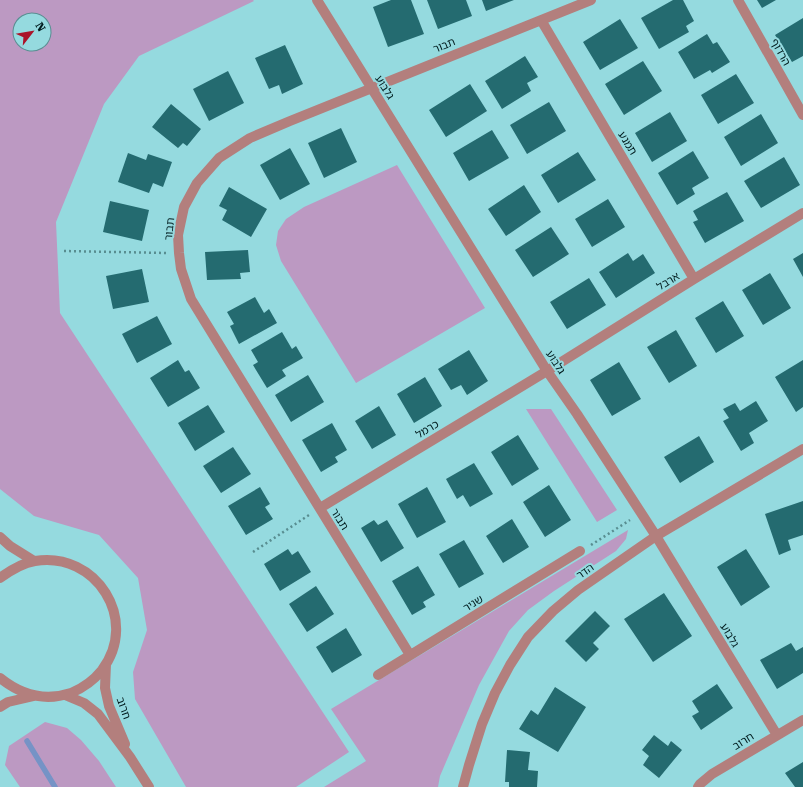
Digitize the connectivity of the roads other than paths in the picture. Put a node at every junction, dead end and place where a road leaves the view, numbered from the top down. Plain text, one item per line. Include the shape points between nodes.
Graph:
1 (317, 0) edge
2 (591, 0) edge
3 (738, 0) edge
4 (541, 20) junction
5 (371, 87) junction
6 (803, 115) edge
7 (803, 213) edge
8 (694, 279) junction
9 (547, 371) junction
10 (803, 449) edge
11 (320, 508) junction
12 (656, 536) junction
13 (0, 537) edge
14 (580, 551) road end
15 (34, 561) junction
16 (0, 578) edge
17 (410, 655) junction
18 (106, 664) junction
19 (378, 675) dead end
20 (0, 678) edge
21 (65, 695) junction
22 (35, 696) junction
23 (0, 707) edge
24 (803, 720) edge
25 (776, 735) junction
26 (130, 757) junction
27 (149, 787) edge
28 (463, 787) edge
29 (698, 787) edge

1 - 5 street, גלבוע
2 - 4 street, תבור
3 - 6 street, הרדוף
4 - 5 street, תבור
4 - 8 street, תמנע
5 - 9 street, גלבוע
5 - 11 street, תבור via 250,138 219,158 197,183 184,207 178,235 181,269 191,299
7 - 8 street, ארבל
8 - 9 street, ארבל
9 - 11 street, כרמל
9 - 12 street, גלבוע
10 - 12 street, הדר
11 - 17 street, תבור
12 - 25 street, גלבוע
12 - 28 street, הדר via 578,590 528,637 495,693 482,724
13 - 15 street
14 - 17 street, שניר
15 - 16 street via 22,564
15 - 18 street via 63,561 76,566 89,573 108,595 116,623 116,637
17 - 19 street, שניר
18 - 21 street via 89,684
18 - 26 street, חרוב via 105,688 108,706
20 - 22 street via 10,686
21 - 22 street
21 - 26 street, חרוב via 98,714
22 - 23 street via 8,702
24 - 25 street, חרוב
25 - 29 street, חרוב via 712,774
26 - 27 street, חרוב

